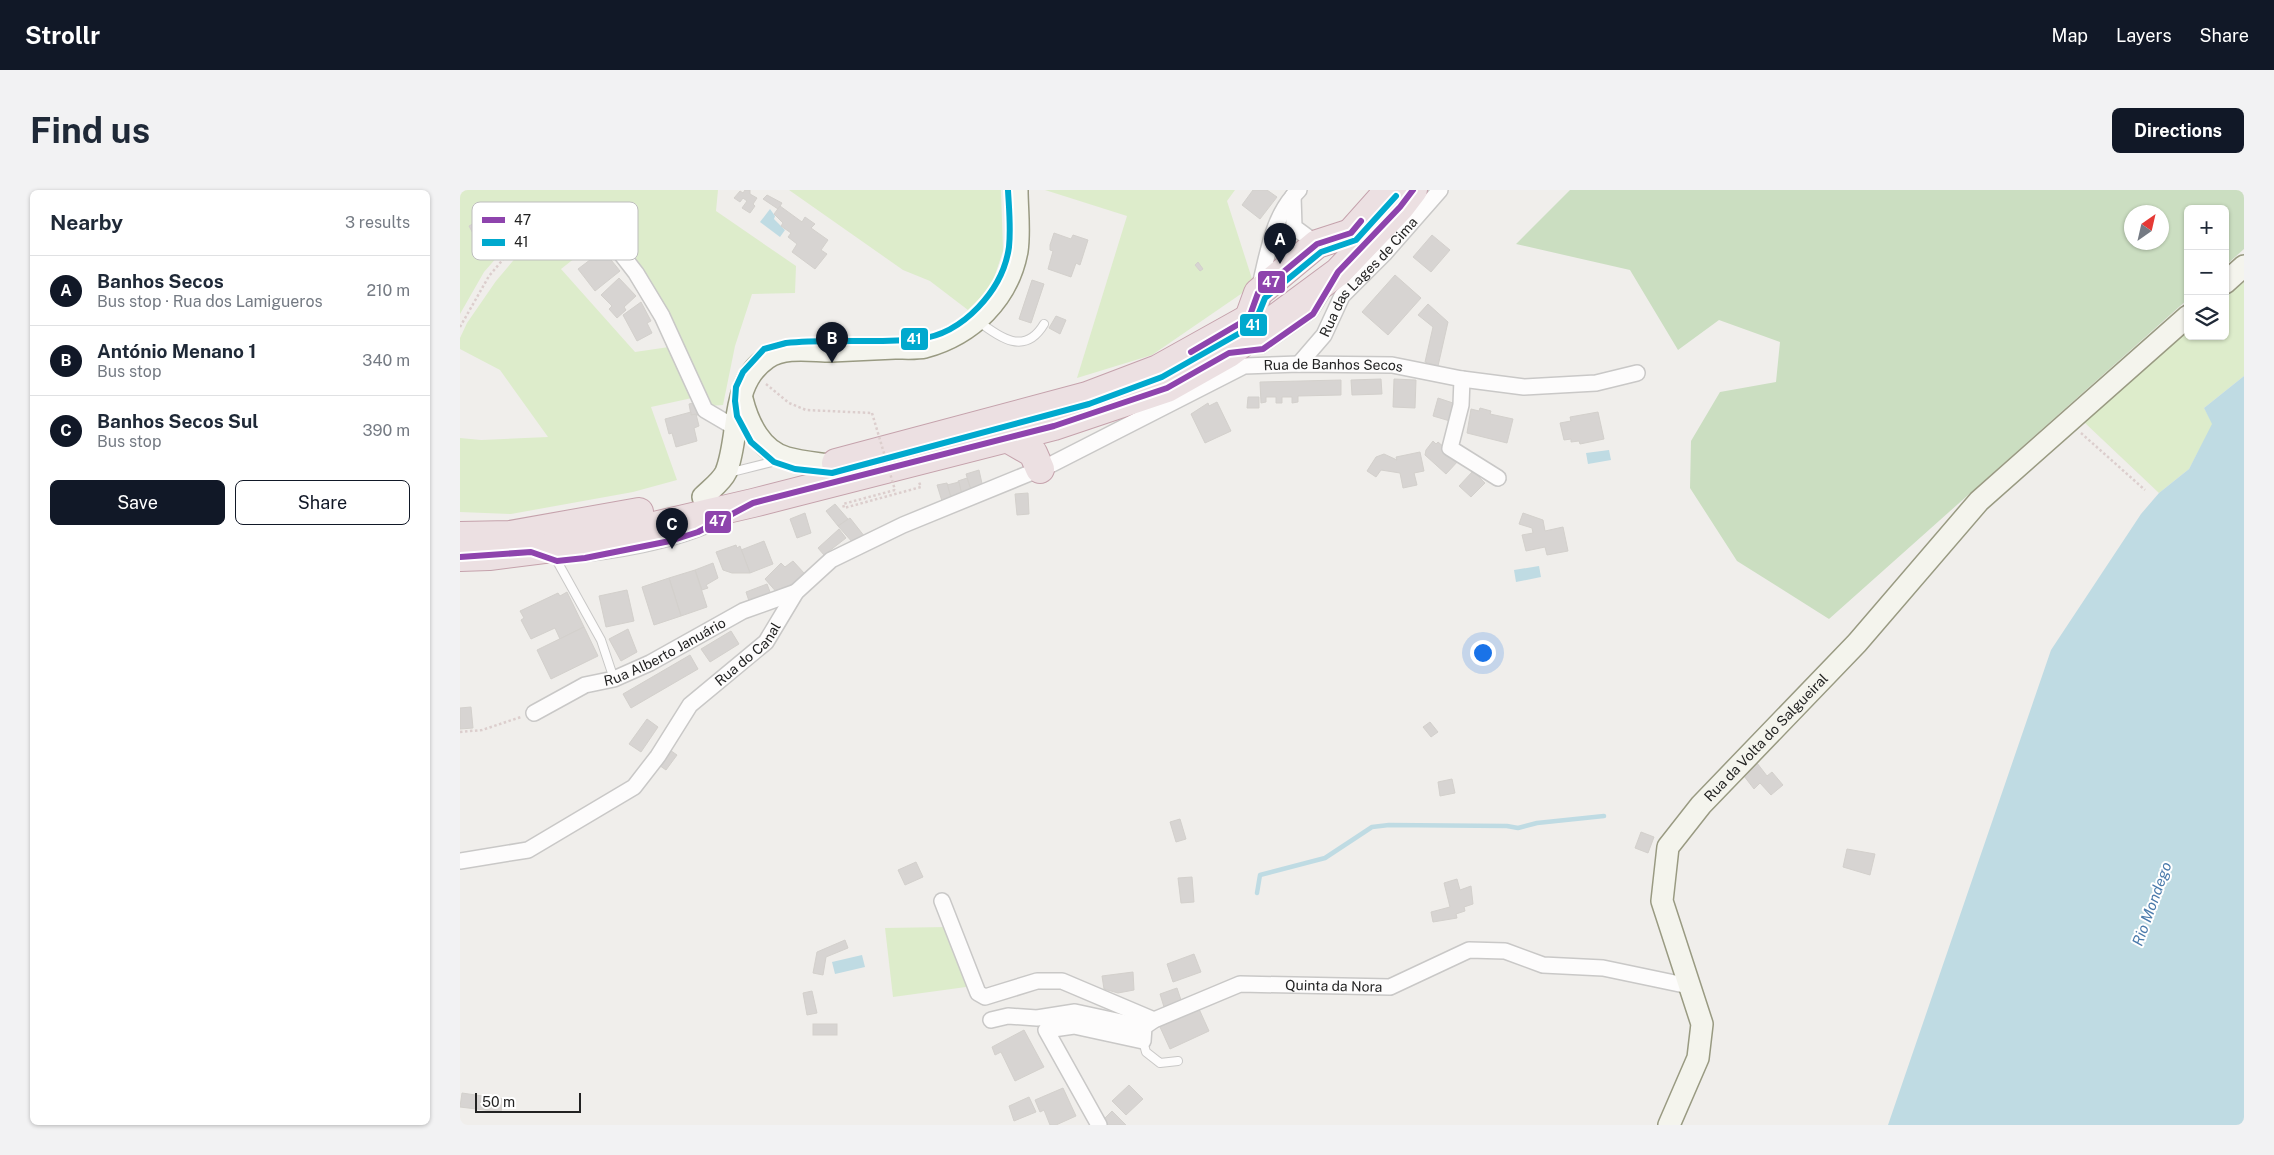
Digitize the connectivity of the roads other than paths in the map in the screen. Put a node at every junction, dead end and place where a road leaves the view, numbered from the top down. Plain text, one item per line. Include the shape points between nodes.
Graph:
1 (1017, 190) edge
2 (1389, 190) edge
3 (1413, 190) edge
4 (1440, 190) edge
5 (1296, 193) edge
6 (1351, 233) junction
7 (1317, 244) junction
8 (626, 260) edge
9 (2244, 266) edge
10 (2229, 279) edge
11 (1258, 293) junction
12 (1250, 318) junction
13 (2184, 320) edge
14 (978, 321) junction
15 (1044, 324) dead end
16 (1299, 364) junction
17 (1637, 373) dead end
18 (1462, 379) junction
19 (742, 399) junction
20 (1054, 426) junction
21 (734, 427) junction
22 (1007, 438) junction
23 (787, 458) junction
24 (830, 464) junction
25 (1046, 466) junction
26 (725, 474) junction
27 (1498, 478) dead end
28 (703, 497) junction
29 (753, 504) junction
30 (460, 536) edge
31 (531, 552) junction
32 (460, 557) edge
33 (557, 561) junction
34 (796, 592) junction
35 (614, 678) junction
36 (534, 713) road end
37 (460, 862) edge
38 (942, 901) dead end
39 (1689, 986) junction
40 (991, 1020) dead end
41 (1147, 1029) junction
42 (1178, 1062) dead end
43 (1099, 1125) edge
44 (1669, 1125) edge

1 - 14 main road via 1017,250 1010,274 1001,294
2 - 6 highway
3 - 20 highway via 1400,208 1338,272 1229,353 1167,388
4 - 16 street, Rua das Lages de Cima via 1342,296 1324,335
5 - 7 street via 1294,227
5 - 11 street via 1276,223
6 - 7 highway
6 - 12 highway via 1328,260
7 - 11 highway
8 - 21 street via 662,316 705,410
9 - 10 main road
11 - 12 highway
12 - 24 highway via 1158,369 1087,396
13 - 39 main road, Rua da Volta do Salgueiral via 1979,501 1857,643 1701,805 1668,847 1662,901
14 - 15 lane via 999,337 1015,342 1038,335
14 - 19 main road via 925,347 792,351 768,357 752,372 744,386
16 - 18 street, Rua de Banhos Secos via 1392,365
16 - 25 street, Rua de Banhos Secos via 1244,366
17 - 18 street, Rua de Banhos Secos via 1596,383 1524,387
18 - 27 street via 1461,405 1450,448
19 - 21 main road
19 - 23 main road via 758,438
20 - 22 highway
20 - 25 highway via 1046,450
21 - 26 main road
22 - 25 highway via 1033,452
22 - 29 highway
23 - 24 main road
23 - 26 lane
24 - 28 highway
25 - 34 street, Rua do Canal via 903,525 831,560
26 - 28 main road
28 - 30 highway via 640,512 510,535
29 - 31 highway
29 - 33 lane via 717,524 670,542
31 - 32 highway
31 - 33 lane
33 - 35 lane via 601,640
34 - 35 street, Rua Alberto Januário via 743,611 650,663
34 - 37 street, Rua do Canal via 766,642 690,705 634,787 528,850
35 - 36 street, Rua Alberto Januário via 585,685
38 - 41 street via 978,993 985,997 1037,982 1062,981
39 - 41 street, Quinta da Nora via 1602,968 1543,965 1505,951 1470,950 1390,987 1240,984
39 - 44 main road, Rua da Volta do Salgueiral via 1702,1024 1698,1058
40 - 41 street via 1075,1012
41 - 42 lane via 1146,1052 1160,1063
41 - 43 street via 1074,1026 1046,1030

